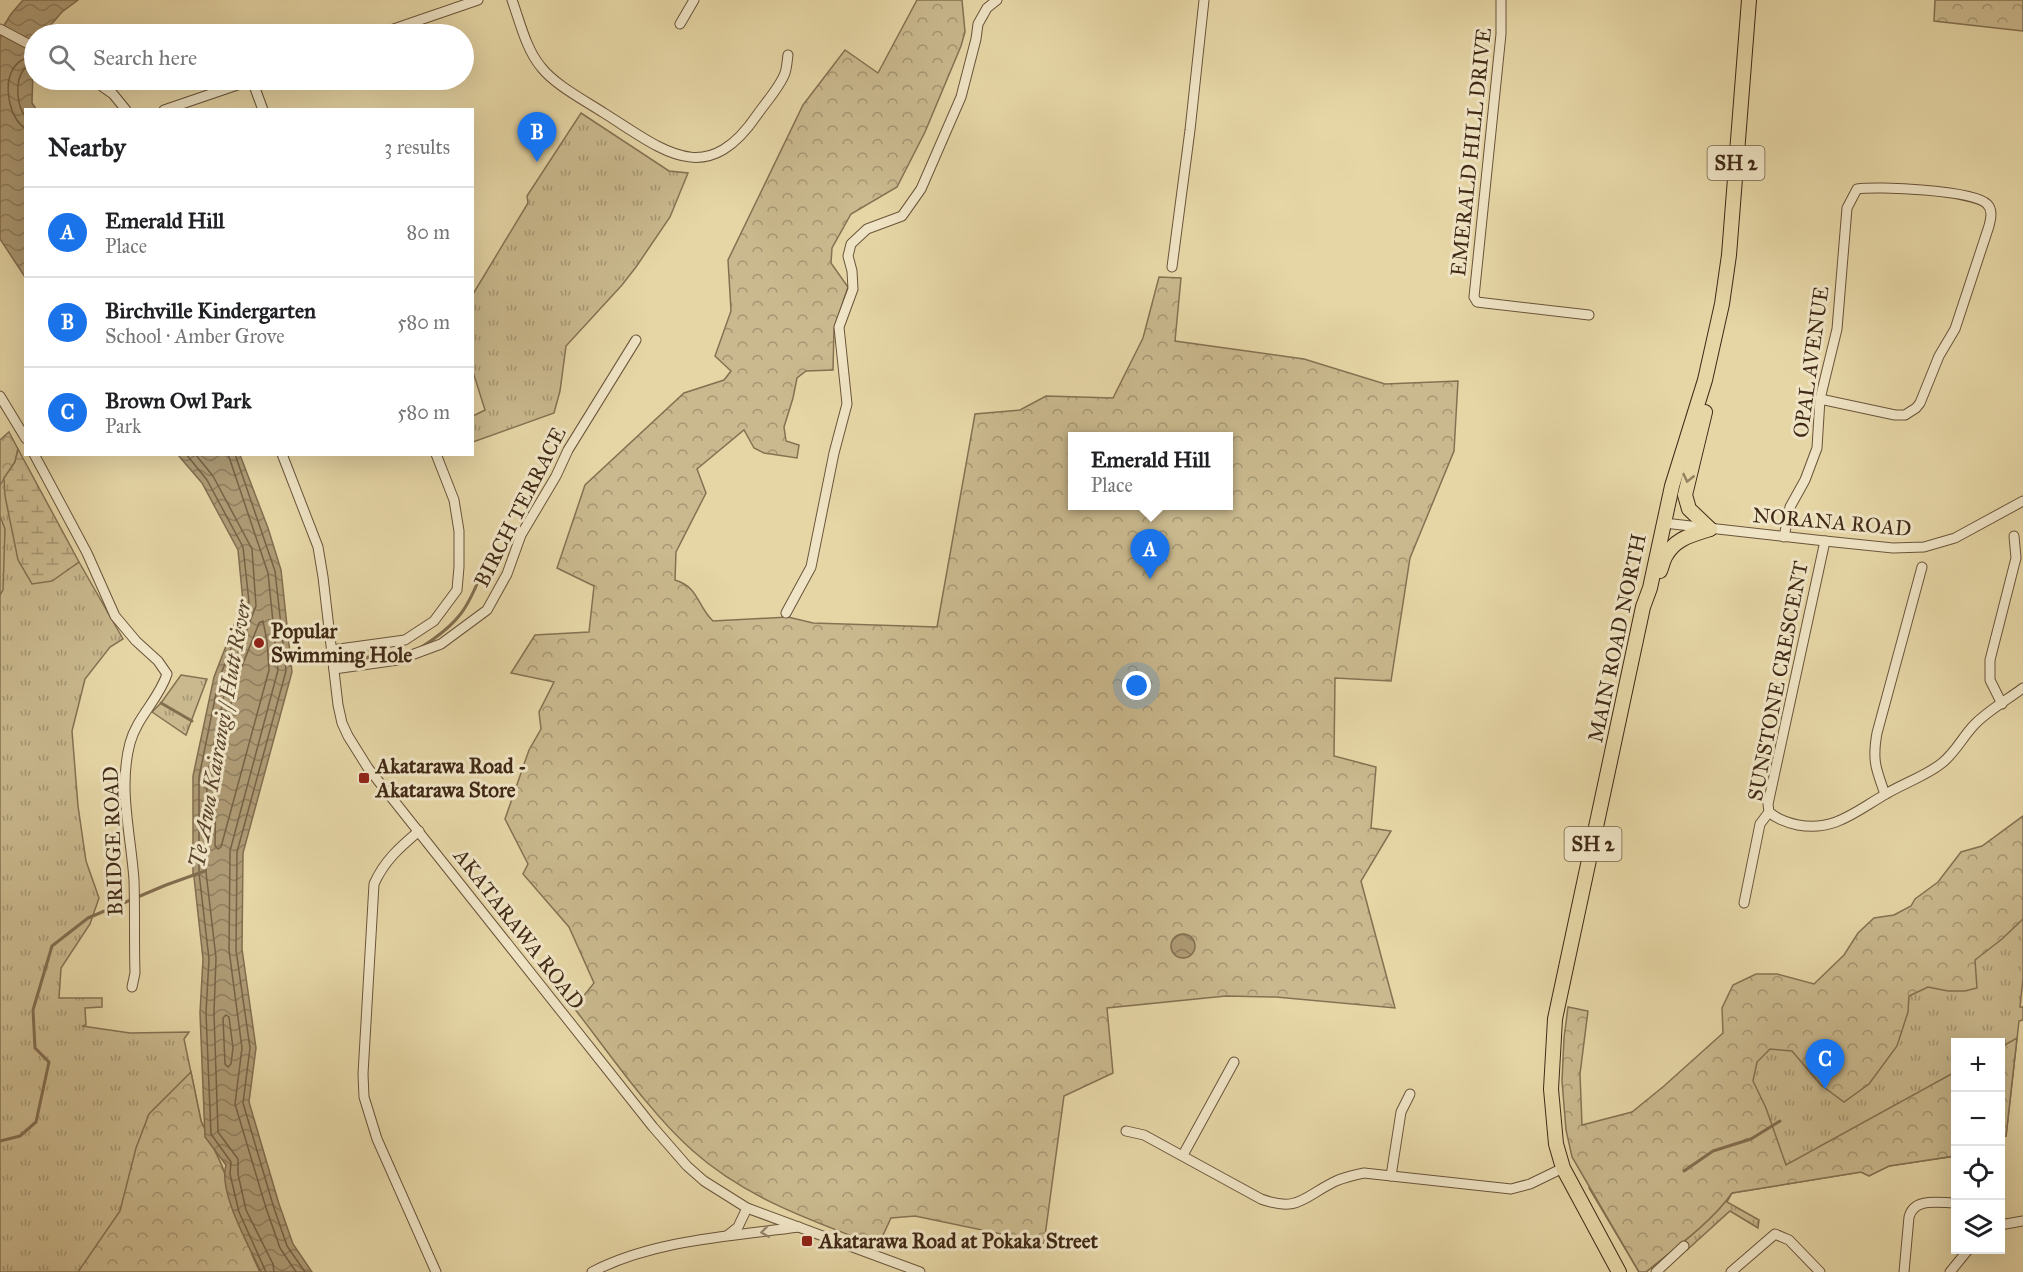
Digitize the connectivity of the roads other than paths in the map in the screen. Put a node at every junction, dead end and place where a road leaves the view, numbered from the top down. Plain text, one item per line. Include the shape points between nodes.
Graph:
1 (478, 0) edge
2 (512, 0) edge
3 (694, 0) edge
4 (997, 0) edge
5 (1204, 0) edge
6 (1502, 0) edge
7 (1749, 0) edge
8 (408, 24) edge
9 (680, 24) dead end
10 (0, 29) edge
11 (24, 42) edge
12 (788, 55) dead end
13 (108, 90) edge
14 (223, 90) edge
15 (256, 90) edge
16 (124, 108) edge
17 (170, 108) edge
18 (262, 108) edge
19 (1172, 267) dead end
20 (1589, 315) dead end
21 (636, 340) dead end
22 (1705, 380) junction
23 (0, 396) edge
24 (1820, 399) junction
25 (24, 436) edge
26 (35, 456) edge
27 (283, 456) edge
28 (437, 456) edge
29 (2023, 501) edge
30 (1664, 523) junction
31 (1710, 529) junction
32 (2014, 536) dead end
33 (1784, 537) junction
34 (1825, 541) junction
35 (1922, 567) dead end
36 (1650, 588) junction
37 (786, 613) dead end
38 (333, 650) junction
39 (334, 669) junction
40 (2023, 688) edge
41 (2002, 704) junction
42 (1885, 794) junction
43 (1769, 812) junction
44 (419, 831) junction
45 (1744, 903) dead end
46 (132, 987) dead end
47 (1234, 1062) dead end
48 (1410, 1094) dead end
49 (1126, 1131) dead end
50 (1183, 1155) junction
51 (1563, 1168) junction
52 (1391, 1176) junction
53 (1951, 1203) edge
54 (747, 1208) junction
55 (2023, 1221) edge
56 (2005, 1223) edge
57 (801, 1227) junction
58 (728, 1235) junction
59 (1684, 1246) dead end
60 (1965, 1254) edge
61 (436, 1272) edge
62 (592, 1272) edge
63 (920, 1272) edge
64 (1619, 1272) edge
65 (1656, 1272) edge
66 (1731, 1272) edge
67 (1820, 1272) edge
68 (1904, 1272) edge
69 (1950, 1272) edge

1 - 8 street
2 - 12 street via 532,54 547,73 668,153 682,157 700,157 734,144 784,74
3 - 9 street
4 - 37 street via 978,24 961,97 921,189 902,216 867,229 851,244 848,256 853,289 839,327 847,404 811,567
5 - 19 street
6 - 20 street, EMERALD HILL DRIVE via 1474,297 1477,302
7 - 22 highway, MAIN ROAD NORTH / SH 2 via 1729,255
10 - 11 street
13 - 16 street
14 - 17 street
15 - 18 street
21 - 39 street, BIRCH TERRACE via 568,450 521,536 507,574 487,610 441,644 398,660
22 - 30 highway, MAIN ROAD NORTH / SH 2
22 -> 31 highway via 1707,402 1685,495 1689,509
23 - 25 street
24 - 24 street, OPAL AVENUE via 1837,330 1847,208 1857,189 1873,187 1977,197 1988,205 1991,219 1955,329 1916,408 1905,415 1895,415
24 - 33 street, OPAL AVENUE via 1817,448 1790,507
26 - 46 street, BRIDGE ROAD via 87,553 115,616 167,674 135,727 126,770 134,880
27 - 38 street, AKATARAWA ROAD via 318,548
28 - 38 street via 454,500 459,531 457,590 434,621 405,640
29 - 34 street, NORANA ROAD via 1955,538 1924,547
30 - 31 street, NORANA ROAD
30 - 36 highway, MAIN ROAD NORTH / SH 2
31 - 33 street, NORANA ROAD
31 - 36 highway via 1677,542
32 - 41 street via 2016,558 1990,660 1990,680
33 - 34 street, NORANA ROAD
34 - 43 street, SUNSTONE CRESCENT
35 - 42 street via 1877,733 1875,766
36 - 51 highway, MAIN ROAD NORTH / SH 2 via 1555,1019 1551,1089 1556,1144
38 - 39 street, AKATARAWA ROAD
39 - 44 street, AKATARAWA ROAD via 340,714 348,736 368,768
40 - 41 street, SUNSTONE CRESCENT
41 - 42 street, SUNSTONE CRESCENT via 1973,726 1942,763
42 - 43 street, SUNSTONE CRESCENT via 1848,818 1827,826 1788,823
43 - 45 street via 1760,824
44 - 54 street, AKATARAWA ROAD via 671,1149 704,1181
44 - 61 street via 388,860 374,884 363,1074 376,1139
47 - 50 street
48 - 52 street via 1401,1112
49 - 50 street via 1144,1135
50 - 52 street via 1275,1204 1305,1200 1348,1176
51 - 52 street via 1511,1189
51 - 64 highway, MAIN ROAD NORTH / SH 2
53 - 68 street via 1926,1203 1913,1209
54 - 57 street, AKATARAWA ROAD
54 - 58 street via 738,1227
55 - 56 street
57 -> 58 street
57 - 63 street, AKATARAWA ROAD
58 - 62 street via 658,1249
59 - 65 street
60 - 69 street
66 - 67 street via 1775,1234 1789,1240

